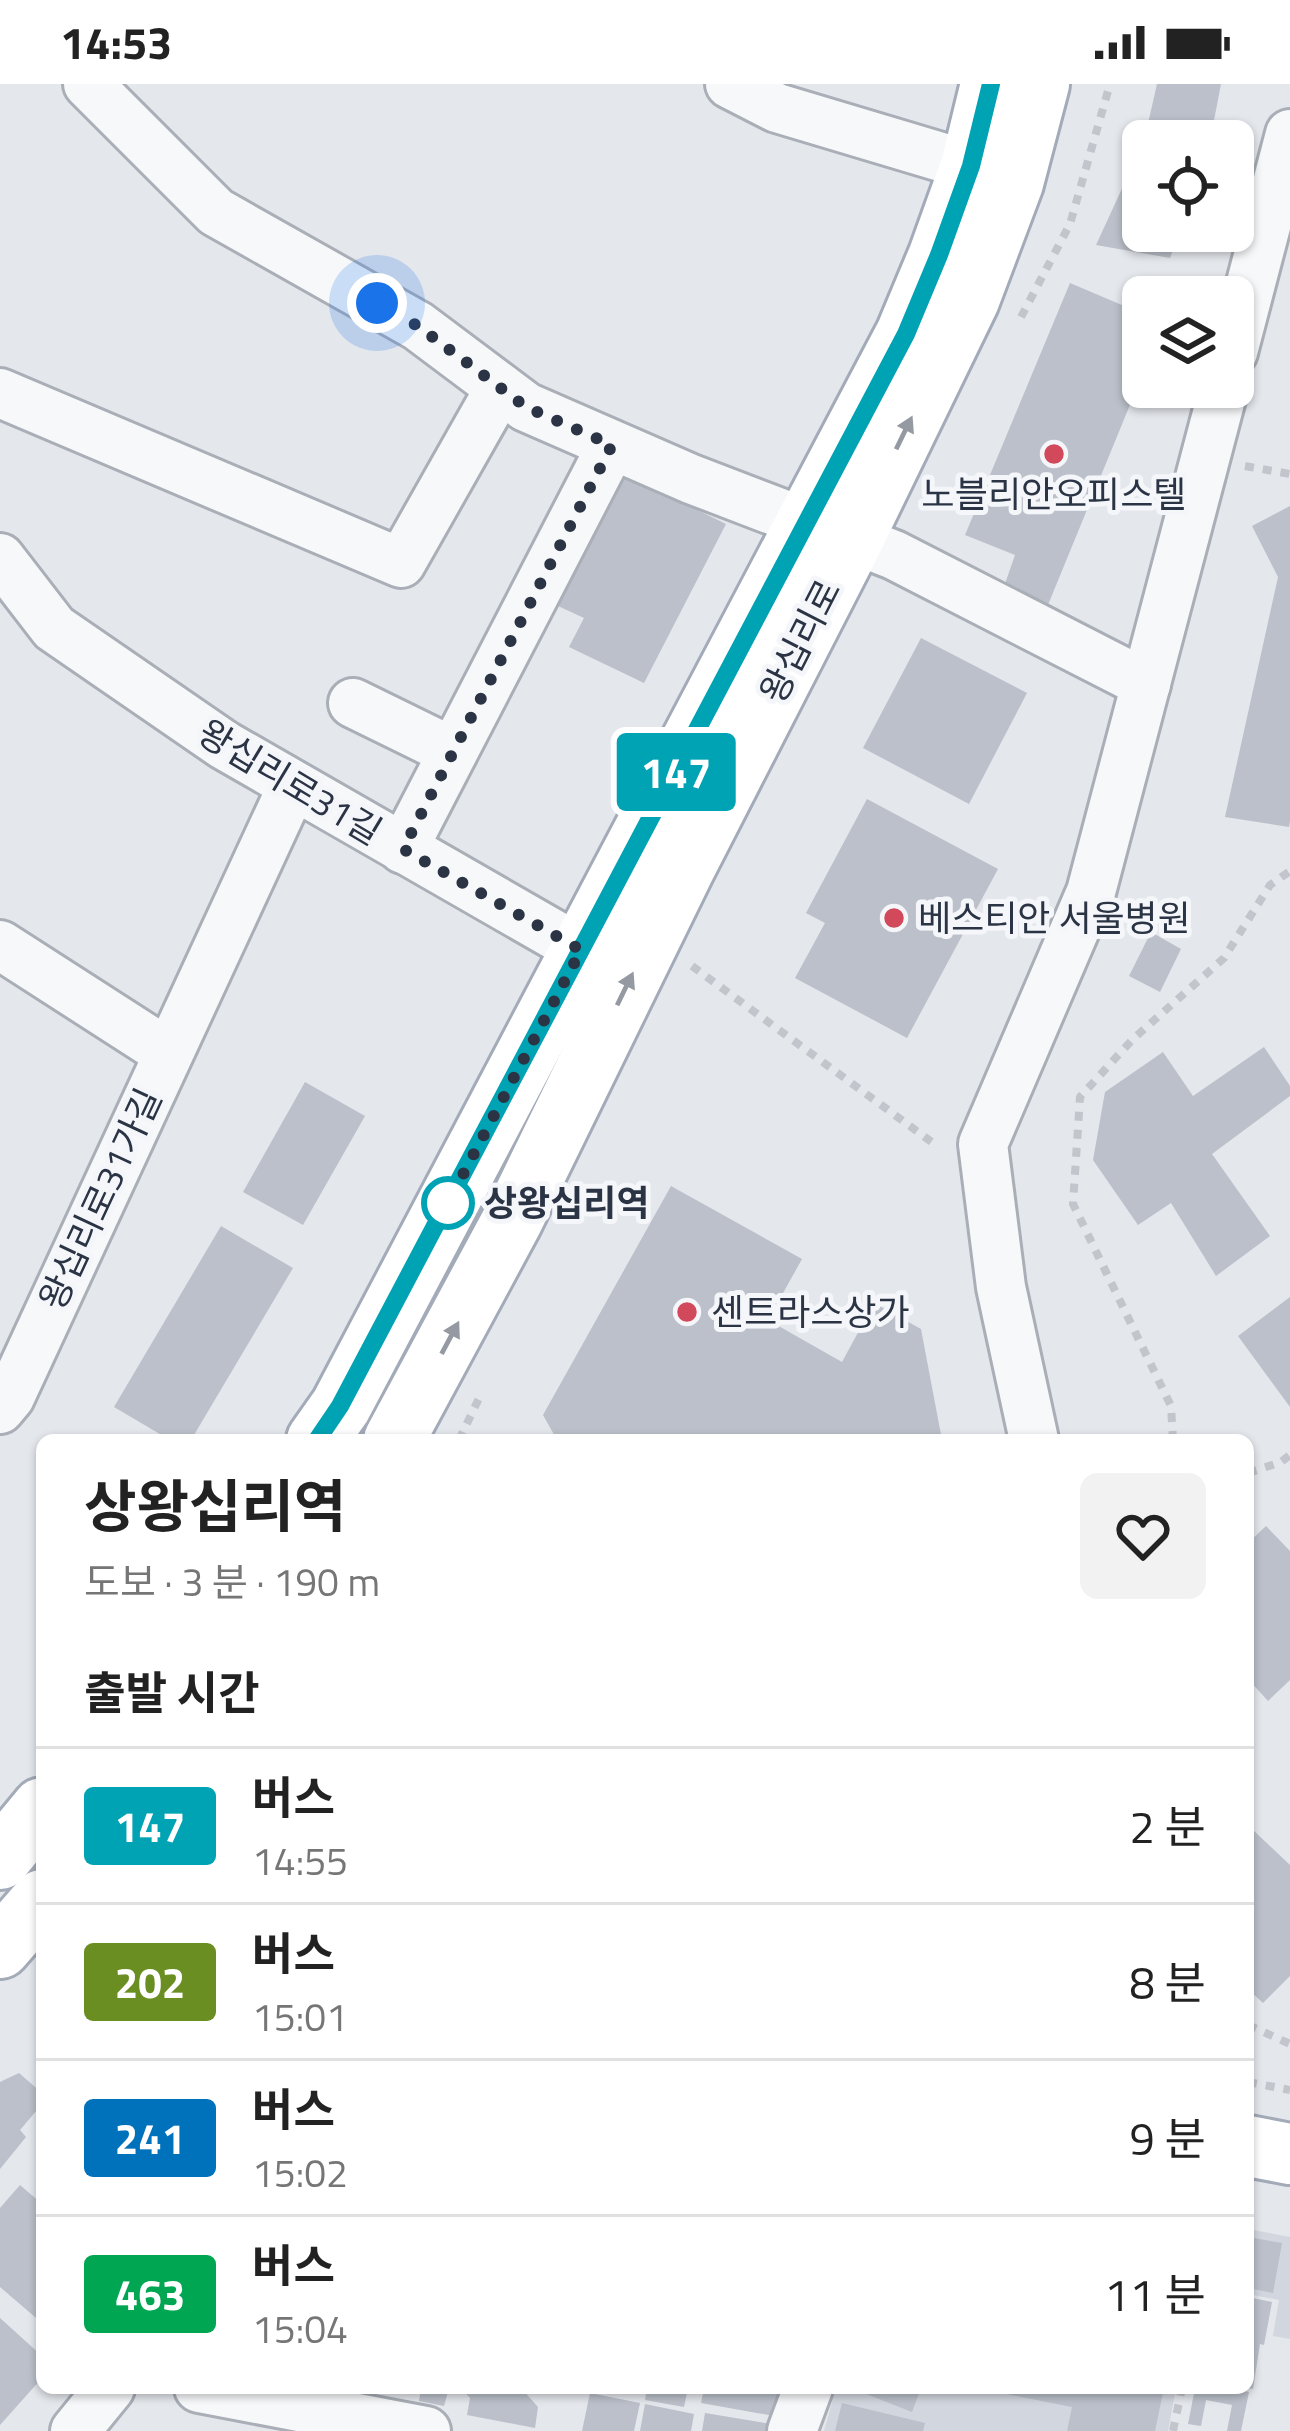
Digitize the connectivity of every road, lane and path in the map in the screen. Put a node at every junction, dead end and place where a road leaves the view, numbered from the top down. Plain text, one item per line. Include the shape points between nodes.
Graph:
1 (88, 84) edge
2 (730, 84) edge
3 (991, 84) edge
4 (1040, 84) edge
5 (1110, 84) edge
6 (1290, 134) edge
7 (971, 166) junction
8 (1070, 224) dead end
9 (1253, 276) edge
10 (500, 388) junction
11 (0, 393) edge
12 (1218, 408) edge
13 (612, 445) junction
14 (1243, 465) dead end
15 (1290, 474) edge
16 (830, 531) junction
17 (5, 584) edge
18 (1146, 684) junction
19 (353, 703) dead end
20 (453, 752) junction
21 (292, 785) junction
22 (403, 849) junction
23 (1290, 871) edge
24 (634, 935) junction
25 (0, 945) edge
26 (168, 1053) junction
27 (933, 1142) dead end
28 (14, 1347) edge
29 (0, 1409) edge
30 (321, 1434) edge
31 (397, 1434) edge
32 (1033, 1434) edge
33 (1173, 1434) edge
34 (1290, 1455) edge
35 (1254, 1471) edge
36 (36, 1821) edge
37 (15, 1866) edge
38 (36, 1907) edge
39 (0, 1948) edge
40 (1254, 2028) edge
41 (1290, 2044) edge
42 (1254, 2083) edge
43 (1290, 2090) edge
44 (1254, 2147) edge
45 (1290, 2154) edge
46 (105, 2394) edge
47 (231, 2394) edge
48 (806, 2394) edge
49 (1181, 2394) edge
50 (75, 2431) edge
51 (426, 2431) edge
52 (792, 2431) edge
53 (1174, 2431) edge

1 - 10 street via 216,212 418,326
2 - 7 street via 777,108
3 - 7 main road, 왕십리로
16 -> 4 main road, 왕십리로 via 969,300
5 - 8 path
6 - 9 street
7 - 16 main road, 왕십리로
10 - 11 street via 401,563
10 - 13 street
12 - 18 street
13 - 16 street
13 - 20 street
14 - 15 path
16 - 18 street via 894,555
16 - 24 main road, 왕십리로
17 - 21 street, 왕십리로31길 via 54,628
18 - 32 street via 1091,892 983,1144 1001,1287
19 - 20 street
20 - 22 street
21 - 22 street, 왕십리로31길
21 - 26 street, 왕십리로31가길
22 - 24 street, 왕십리로31길
23 - 33 path via 1270,885 1224,958 1081,1097 1073,1204 1171,1406
24 - 27 path
24 - 30 main road, 왕십리로
31 -> 24 main road, 왕십리로 via 512,1221
25 - 26 street, 왕십리로31가길
26 - 28 street, 왕십리로31가길
28 - 29 street, 왕십리로31가길 via 10,1397
34 - 35 path
36 - 37 main road
38 - 39 main road
40 - 41 path
42 - 43 path
44 - 45 main road
46 - 50 street
47 - 51 street
48 - 52 street
49 - 53 path

